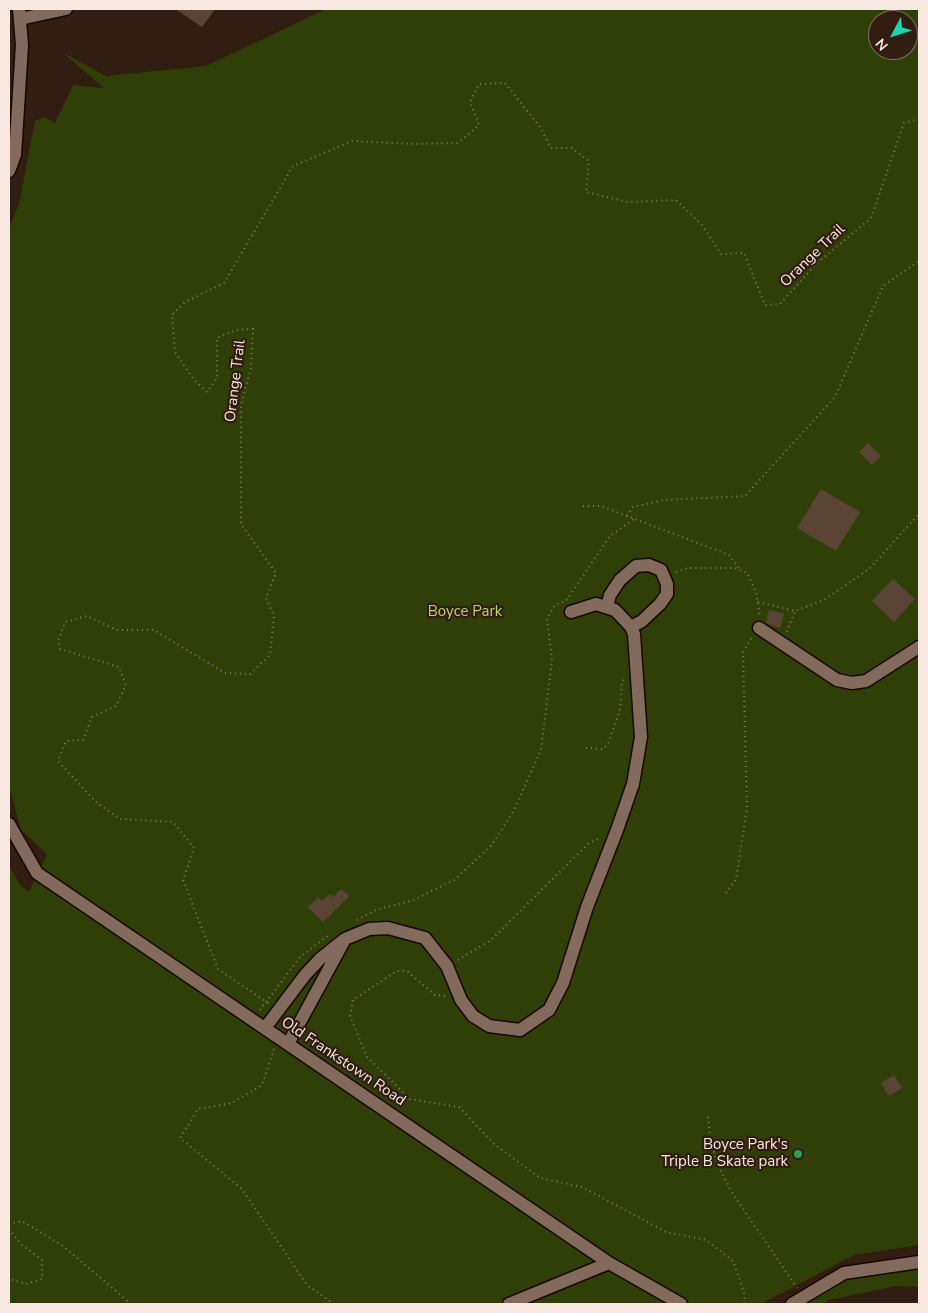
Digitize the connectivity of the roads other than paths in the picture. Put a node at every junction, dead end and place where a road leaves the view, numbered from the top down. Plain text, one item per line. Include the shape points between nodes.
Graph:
1 (66, 9) edge
2 (20, 14) edge
3 (9, 171) edge
4 (607, 607) junction
5 (571, 612) dead end
6 (631, 626) junction
7 (759, 628) road end
8 (919, 647) edge
9 (9, 824) edge
10 (345, 939) junction
11 (265, 1028) junction
12 (283, 1041) junction
13 (919, 1262) edge
14 (609, 1263) junction
15 (509, 1304) edge
16 (681, 1304) edge
17 (792, 1304) edge

1 - 2 street
2 - 3 street via 22,45 15,155
4 - 5 street via 596,604
4 - 6 street via 615,610
4 - 6 street via 610,595 620,580 636,566 649,565 661,570 666,594 642,621
6 - 10 street via 641,737 633,784 587,907 563,983 549,1010 520,1030 489,1026 473,1016 457,991 447,966 425,938 388,928 369,929
7 - 8 street via 837,680 852,683 866,681
9 - 11 street, Old Frankstown Road via 37,873
10 - 11 street via 320,959
10 - 12 street
11 - 12 street, Old Frankstown Road
12 - 14 street, Old Frankstown Road
13 - 17 street via 844,1273
14 - 15 street
14 - 16 street, Old Frankstown Road

